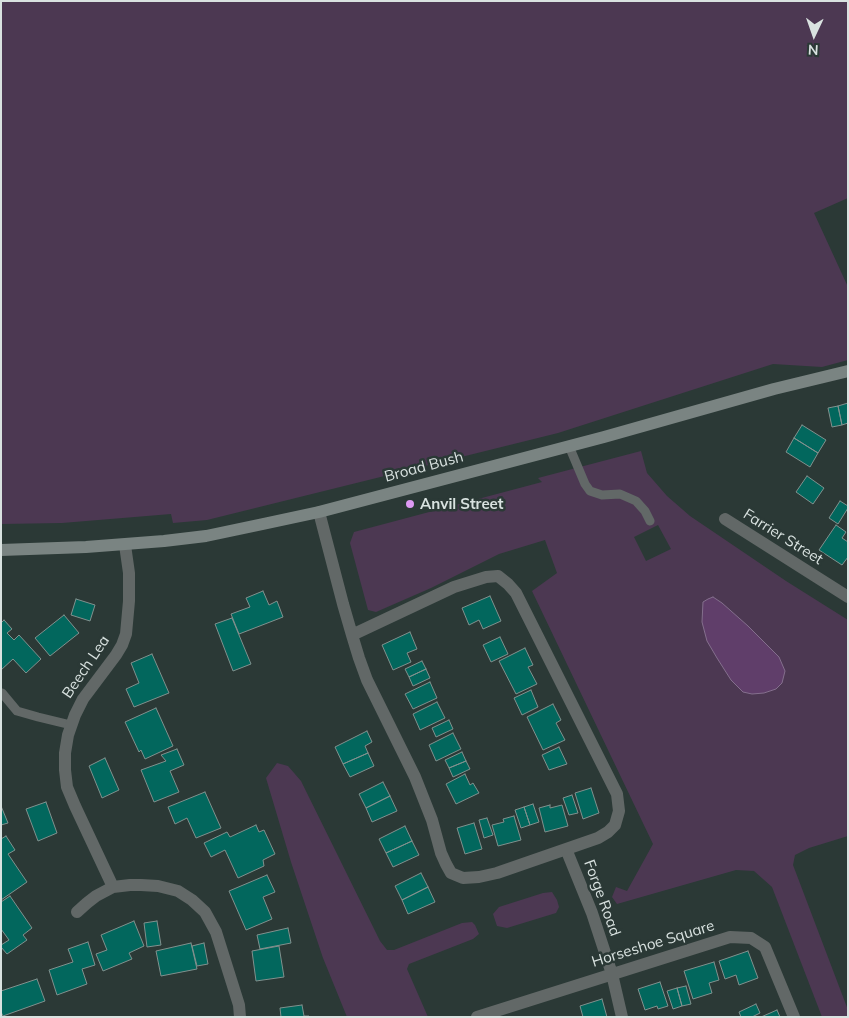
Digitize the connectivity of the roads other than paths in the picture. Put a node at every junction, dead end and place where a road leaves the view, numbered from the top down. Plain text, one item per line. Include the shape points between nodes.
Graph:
1 (848, 371) edge
2 (569, 446) junction
3 (319, 512) junction
4 (725, 519) dead end
5 (650, 521) dead end
6 (125, 544) junction
7 (1, 550) edge
8 (848, 597) edge
9 (352, 635) junction
10 (2, 693) edge
11 (71, 725) junction
12 (566, 849) junction
13 (113, 888) junction
14 (77, 912) dead end
15 (612, 974) junction
16 (240, 1017) edge
17 (477, 1017) edge
18 (622, 1017) edge
19 (794, 1017) edge

1 - 2 main road, Broad Bush
2 - 3 main road, Broad Bush
2 - 5 lane via 590,491 602,495 620,494 636,500
3 - 6 main road, Broad Bush via 206,536
3 - 9 street
4 - 8 street, Farrier Street
6 - 7 main road, Broad Bush
6 - 11 street, Beech Lea via 130,572 128,620 122,645 83,699
9 - 12 street via 367,680 415,777 451,873 463,878 497,873
9 - 12 street via 454,588 486,577 498,576 508,584 516,593 617,794 619,811 615,825 598,838
10 - 11 lane via 17,711
11 - 13 street, Beech Lea via 64,753 67,787
12 - 15 street, Forge Road
13 - 14 street via 96,896
13 - 16 street via 158,886 178,891 199,906 216,932
15 - 17 street, Horseshoe Square
15 - 18 street, Forge Road
15 - 19 street, Horseshoe Square via 730,937 751,938 765,947

